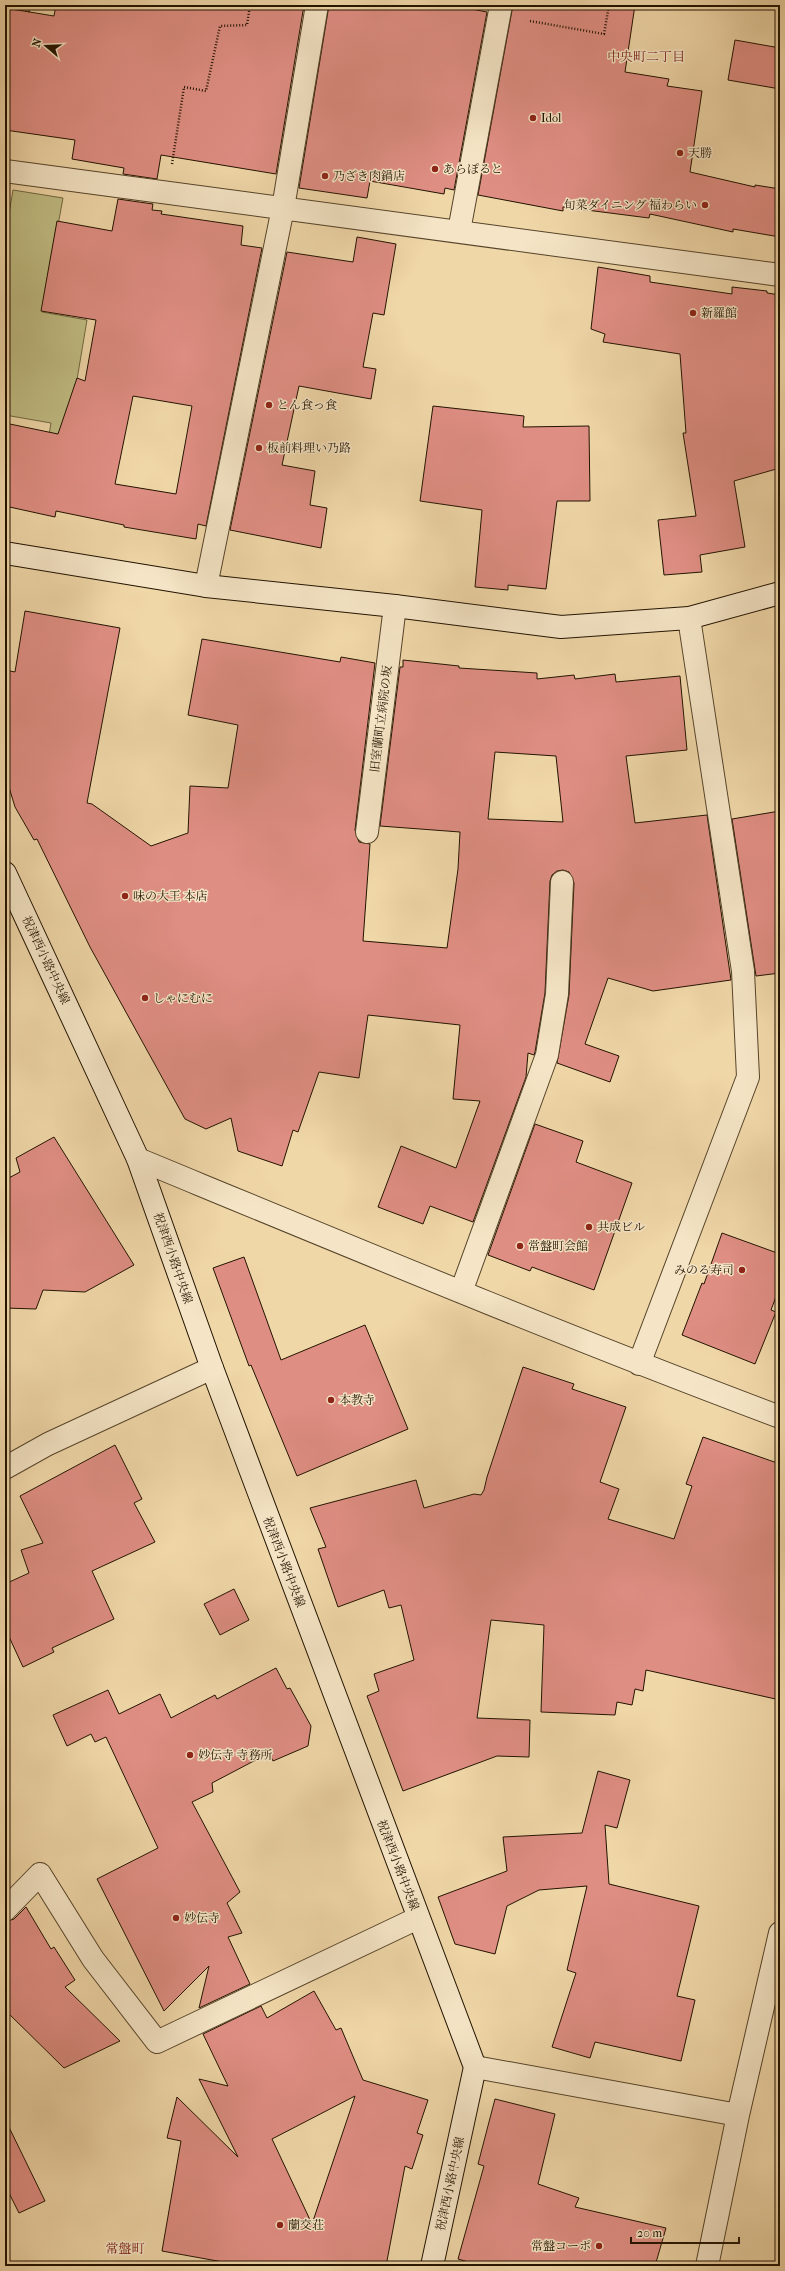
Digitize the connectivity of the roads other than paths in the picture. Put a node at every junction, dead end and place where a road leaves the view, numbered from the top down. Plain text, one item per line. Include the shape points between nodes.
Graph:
1 (317, 5) edge
2 (500, 10) edge
3 (5, 171) edge
4 (283, 208) junction
5 (459, 231) junction
6 (780, 275) edge
7 (5, 553) edge
8 (206, 586) junction
9 (780, 593) edge
10 (396, 606) junction
11 (689, 618) junction
12 (367, 832) dead end
13 (5, 873) edge
14 (562, 882) dead end
15 (138, 1159) junction
16 (461, 1292) junction
17 (639, 1364) junction
18 (212, 1368) junction
19 (780, 1417) edge
20 (5, 1468) edge
21 (5, 1910) edge
22 (418, 1918) junction
23 (780, 1933) edge
24 (476, 2067) junction
25 (738, 2115) junction
26 (432, 2266) edge
27 (707, 2266) edge

1 - 4 street
2 - 5 street
3 - 4 street
4 - 5 street
4 - 8 street
5 - 6 street
7 - 8 street
8 - 10 street
9 - 11 street
10 - 11 street via 561,627
10 - 12 street, 旧室蘭町立病院の坂
11 - 17 street via 743,971 748,1077
13 - 15 street, 祝津西小路中央線
14 - 16 street via 557,994 547,1055
15 - 16 street
15 - 18 street, 祝津西小路中央線
16 - 17 street
17 - 19 street
18 - 20 street via 48,1444
18 - 22 street, 祝津西小路中央線
21 - 22 street via 40,1874 93,1959 157,2042
22 - 24 street, 祝津西小路中央線
23 - 25 street
24 - 25 street
24 - 26 street, 祝津西小路中央線
25 - 27 street

